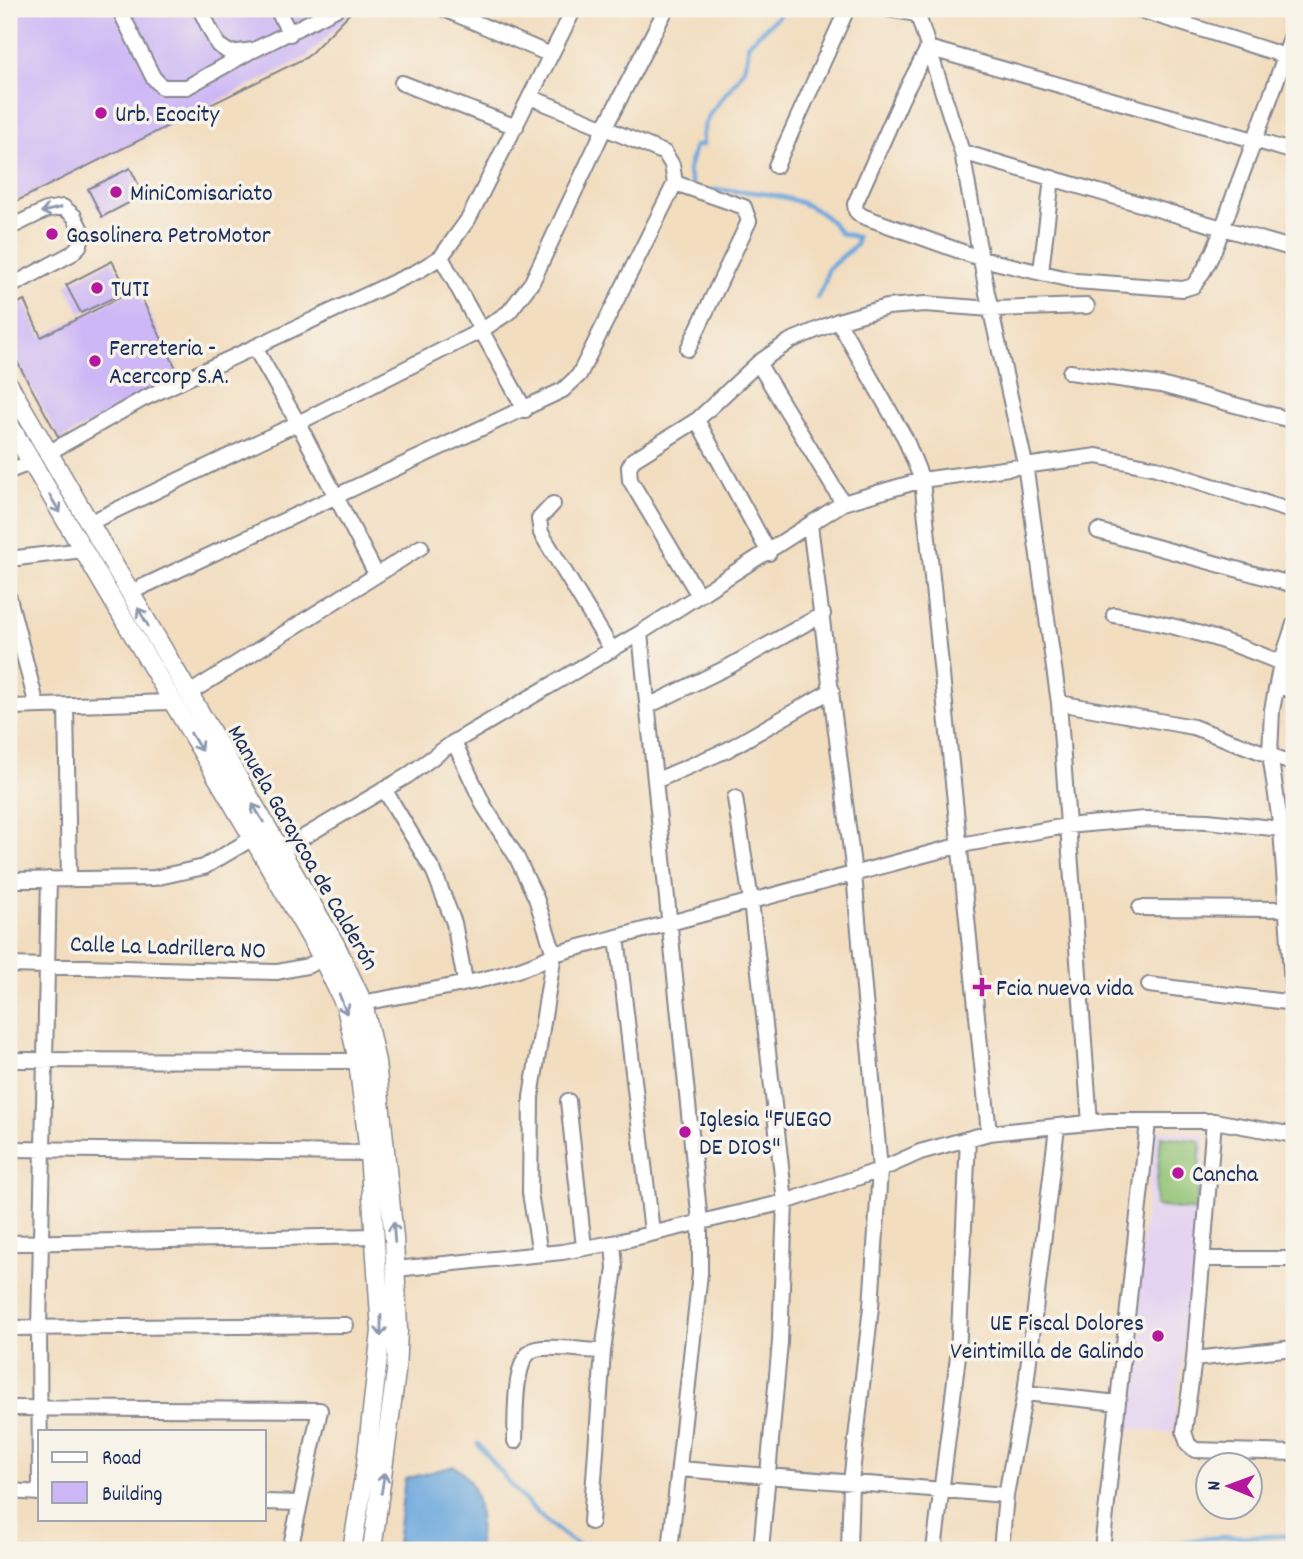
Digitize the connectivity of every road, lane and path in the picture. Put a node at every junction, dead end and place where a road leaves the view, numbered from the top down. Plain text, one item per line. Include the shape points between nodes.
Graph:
1 (119, 9) edge
2 (200, 9) edge
3 (277, 9) edge
4 (336, 9) edge
5 (444, 9) edge
6 (574, 9) edge
7 (666, 9) edge
8 (847, 9) edge
9 (887, 9) edge
10 (1136, 9) edge
11 (916, 11) edge
12 (1294, 29) edge
13 (290, 34) junction
14 (928, 48) junction
15 (251, 51) junction
16 (551, 55) junction
17 (1290, 57) edge
18 (402, 83) dead end
19 (530, 97) junction
20 (516, 127) junction
21 (604, 130) junction
22 (1254, 139) junction
23 (962, 152) junction
24 (1294, 152) edge
25 (776, 166) dead end
26 (1052, 178) junction
27 (674, 183) junction
28 (9, 228) edge
29 (1222, 228) junction
30 (1294, 249) edge
31 (441, 257) junction
32 (982, 265) junction
33 (1041, 272) junction
34 (9, 287) edge
35 (1087, 306) dead end
36 (991, 309) junction
37 (838, 321) junction
38 (482, 330) junction
39 (255, 348) junction
40 (688, 349) dead end
41 (758, 363) junction
42 (1070, 372) dead end
43 (9, 385) edge
44 (524, 410) junction
45 (696, 420) junction
46 (1294, 421) edge
47 (298, 423) junction
48 (9, 424) edge
49 (48, 453) junction
50 (30, 463) junction
51 (1025, 464) junction
52 (9, 471) edge
53 (922, 480) junction
54 (334, 497) junction
55 (843, 503) junction
56 (553, 504) dead end
57 (1294, 512) edge
58 (89, 523) junction
59 (810, 525) junction
60 (1098, 531) dead end
61 (421, 547) dead end
62 (83, 551) junction
63 (769, 553) junction
64 (9, 559) edge
65 (376, 574) junction
66 (1294, 585) edge
67 (129, 593) junction
68 (698, 594) junction
69 (9, 598) edge
70 (823, 614) junction
71 (1114, 615) dead end
72 (1294, 624) edge
73 (640, 633) junction
74 (612, 650) junction
75 (1281, 663) junction
76 (1277, 686) junction
77 (832, 690) junction
78 (1294, 691) edge
79 (180, 698) junction
80 (1059, 703) junction
81 (37, 706) junction
82 (66, 706) junction
83 (648, 706) junction
84 (9, 707) edge
85 (454, 742) junction
86 (1270, 754) junction
87 (1294, 764) edge
88 (655, 781) junction
89 (384, 789) junction
90 (735, 798) dead end
91 (1066, 826) junction
92 (1281, 829) junction
93 (253, 838) junction
94 (961, 845) junction
95 (280, 850) junction
96 (1289, 853) edge
97 (854, 874) junction
98 (48, 879) junction
99 (69, 879) junction
100 (9, 880) edge
101 (751, 901) junction
102 (1140, 908) dead end
103 (1287, 909) junction
104 (669, 924) junction
105 (617, 937) junction
106 (554, 954) junction
107 (323, 959) junction
108 (1293, 962) edge
109 (9, 965) edge
110 (48, 965) junction
111 (465, 981) junction
112 (1149, 985) dead end
113 (363, 1003) junction
114 (1294, 1003) edge
115 (1294, 1014) edge
116 (9, 1060) edge
117 (47, 1061) junction
118 (358, 1061) junction
119 (568, 1101) dead end
120 (1214, 1121) junction
121 (1148, 1122) junction
122 (1090, 1123) junction
123 (1057, 1127) junction
124 (989, 1133) junction
125 (1294, 1135) edge
126 (968, 1139) junction
127 (9, 1149) edge
128 (45, 1150) junction
129 (369, 1153) junction
130 (880, 1170) junction
131 (785, 1202) junction
132 (701, 1222) junction
133 (652, 1232) junction
134 (376, 1236) junction
135 (9, 1243) edge
136 (42, 1243) junction
137 (613, 1243) junction
138 (584, 1247) junction
139 (537, 1254) junction
140 (1203, 1259) junction
141 (1294, 1259) edge
142 (396, 1269) junction
143 (346, 1325) dead end
144 (9, 1328) edge
145 (39, 1328) junction
146 (1294, 1348) edge
147 (603, 1351) junction
148 (1194, 1359) junction
149 (1024, 1393) junction
150 (1118, 1403) junction
151 (9, 1408) edge
152 (40, 1409) junction
153 (40, 1430) edge
154 (515, 1441) dead end
155 (1294, 1453) edge
156 (680, 1469) junction
157 (770, 1476) junction
158 (851, 1482) junction
159 (942, 1489) junction
160 (9, 1491) edge
161 (38, 1493) edge
162 (1006, 1495) junction
163 (266, 1502) edge
164 (300, 1503) junction
165 (591, 1522) dead end
166 (290, 1550) edge
167 (352, 1550) edge
168 (372, 1550) edge
169 (670, 1550) edge
170 (761, 1550) edge
171 (849, 1550) edge
172 (934, 1550) edge
173 (1001, 1550) edge
174 (1102, 1550) edge

1 - 15 street via 162,87 187,87
2 - 15 street via 218,45 230,54
3 - 13 street
4 - 13 street
5 - 16 street
6 - 16 street
7 - 21 street
8 - 25 street
9 - 11 street
10 - 17 street
11 - 14 street
12 - 17 street
13 - 15 street
14 - 22 street
14 - 23 street
14 - 32 street via 857,195 856,211
16 - 19 street
17 - 22 street
18 - 20 street
19 - 20 street
19 - 21 street
20 - 31 street via 469,218
21 - 27 street via 665,153
21 - 38 street via 531,282 509,312
22 - 24 street
22 - 29 street
23 - 26 street
23 - 32 street
26 - 29 street
26 - 33 street
27 - 40 street via 744,207 749,213
27 - 44 street via 579,375 563,390
34 -> 28 street via 71,254 83,234 63,207
29 - 30 street
29 - 33 street via 1199,279 1183,289 1076,281
31 - 38 street
31 - 39 street
32 - 33 street
32 - 36 street
35 - 36 street
36 - 37 street via 925,304
36 - 51 street
37 - 41 street via 790,341
37 - 53 street via 905,438
38 - 44 street
38 - 47 street
39 - 47 street
39 - 49 street via 144,399
41 - 45 street
41 - 55 street
42 - 46 street via 1161,385
43 - 49 street, Manuela Garaycoa de Calderón
44 - 54 street
45 - 63 street
45 - 68 street via 633,460 629,474
47 - 54 street
47 - 58 street
48 - 50 street, Manuela Garaycoa de Calderón
49 - 58 street, Manuela Garaycoa de Calderón
50 - 52 street
50 -> 62 street, Manuela Garaycoa de Calderón
51 - 53 street
51 - 57 street via 1097,456 1126,460
51 - 80 street
53 - 55 street
53 - 94 street
54 - 65 street
54 - 67 street
55 - 59 street
56 - 74 street via 539,519 541,533
58 - 67 street, Manuela Garaycoa de Calderón
59 - 63 street
59 - 70 street
60 - 66 street
61 - 65 street
62 - 64 street
62 - 79 street, Manuela Garaycoa de Calderón
63 - 68 street
65 - 79 street
79 -> 67 street, Manuela Garaycoa de Calderón
68 - 73 street
69 - 81 street
70 - 77 street
70 - 83 street
71 - 75 street via 1150,620 1239,645
72 - 75 street
73 - 74 street
73 - 83 street
74 - 85 street
75 - 76 street
76 - 78 street
76 - 86 street
77 - 88 street via 727,750
77 - 97 street
79 - 82 street
79 -> 93 street, Manuela Garaycoa de Calderón
95 -> 79 street, Manuela Garaycoa de Calderón
80 - 86 street via 1192,727
80 - 91 street
81 - 82 street
81 - 84 street
82 - 99 street
83 - 88 street
85 - 89 street
85 - 106 street via 536,898
86 - 87 street
86 - 92 street
88 - 104 street
89 - 95 street
89 - 111 street via 434,872 454,923
90 - 101 street
91 - 92 street via 1145,819
91 - 94 street
91 - 122 street
92 - 96 street
93 - 99 street via 204,867 154,878
93 - 107 street, Manuela Garaycoa de Calderón
94 - 97 street
94 - 124 street
95 - 113 street, Manuela Garaycoa de Calderón via 335,944
96 - 103 street
97 - 101 street
97 - 130 street
98 - 99 street
98 - 100 street
98 - 110 street
101 - 104 street
101 - 131 street
102 - 103 street
103 - 108 street
104 - 105 street
104 - 132 street
105 - 106 street
105 - 133 street
106 - 111 street via 539,963
106 - 139 street via 531,1097 530,1193
107 - 110 street, Calle La Ladrillera NO via 276,972
107 -> 118 street, Manuela Garaycoa de Calderón via 346,1007
108 - 114 street
109 - 110 street, Calle La Ladrillera NO
110 - 117 street
111 - 113 street
112 - 114 street
142 -> 113 street, Manuela Garaycoa de Calderón via 376,1062
114 - 115 street
116 - 117 street
117 - 118 street
117 - 128 street
118 - 129 street, Manuela Garaycoa de Calderón
119 - 138 street
120 - 121 street
120 - 125 street
120 - 140 street
121 - 122 street
121 - 150 street
122 - 123 street
123 - 124 street
123 - 149 street
124 - 126 street
126 - 130 street via 920,1152
126 - 159 street via 958,1356
127 - 128 street
128 - 129 street
128 - 136 street
129 - 134 street, Manuela Garaycoa de Calderón
130 - 131 street
130 - 158 street via 871,1307
131 - 132 street
131 - 157 street
132 - 133 street
132 - 156 street
133 - 137 street
134 - 136 street
134 -> 167 street, Manuela Garaycoa de Calderón via 381,1331
135 - 136 street
136 - 145 street
137 - 138 street
137 - 147 street via 615,1268
138 - 139 street
139 - 142 street
140 - 141 street
140 - 148 street
168 -> 142 street, Manuela Garaycoa de Calderón via 395,1383
143 - 145 street
144 - 145 street
145 - 152 street
146 - 148 street
147 - 154 street via 535,1349 525,1356 519,1370
147 - 165 street
148 - 155 street via 1185,1433 1188,1444 1195,1450
149 - 150 street
149 - 162 street
150 - 174 street
151 - 152 street
152 - 153 street
152 - 164 street via 320,1410
156 - 157 street
156 - 169 street
157 - 158 street
157 - 170 street
158 - 159 street
158 - 171 street
159 - 162 street
159 - 172 street
160 - 161 street
162 - 173 street
163 - 164 street
164 - 166 street

